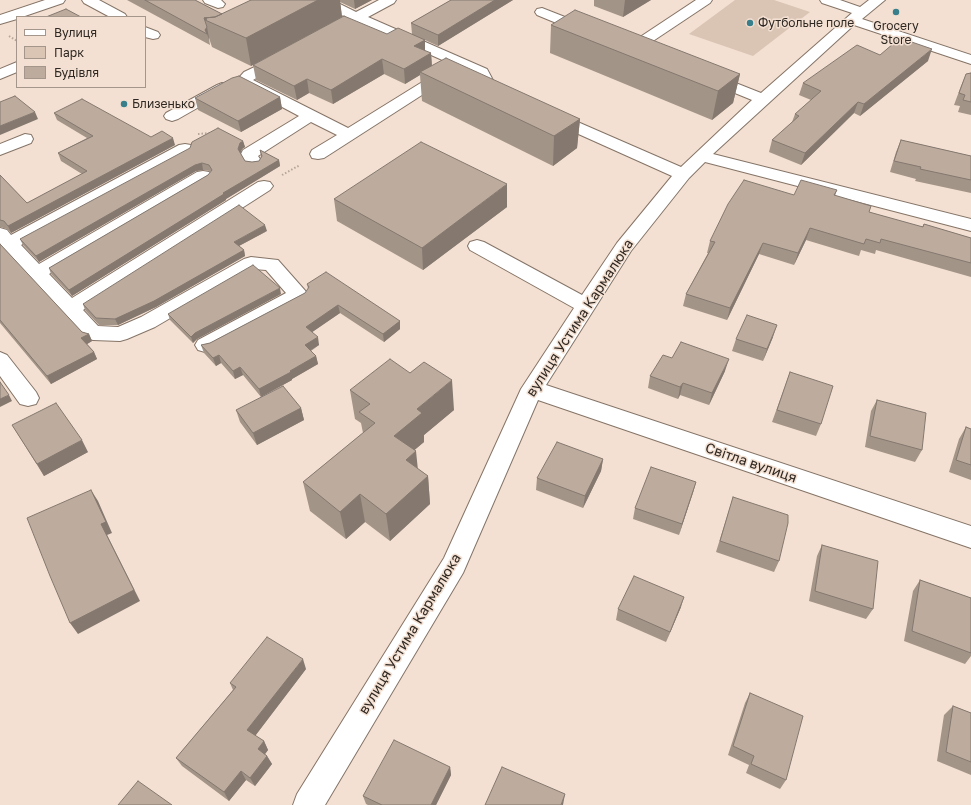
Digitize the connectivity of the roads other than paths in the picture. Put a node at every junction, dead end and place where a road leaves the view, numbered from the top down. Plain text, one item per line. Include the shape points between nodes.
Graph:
1 (58, 0) edge
2 (89, 0) edge
3 (324, 0) edge
4 (389, 0) edge
5 (705, 0) edge
6 (827, 0) edge
7 (864, 11) edge
8 (542, 12) dead end
9 (118, 16) edge
10 (358, 17) junction
11 (0, 20) edge
12 (338, 28) edge
13 (598, 34) edge
14 (619, 43) edge
15 (633, 48) junction
16 (290, 53) edge
17 (648, 54) edge
18 (971, 60) edge
19 (462, 63) junction
20 (16, 67) edge
21 (0, 74) edge
22 (698, 74) edge
23 (244, 81) junction
24 (763, 99) junction
25 (517, 100) edge
26 (538, 110) edge
27 (311, 115) junction
28 (172, 116) dead end
29 (349, 134) junction
30 (25, 139) dead end
31 (185, 149) edge
32 (0, 150) edge
33 (318, 154) road end
34 (701, 156) junction
35 (253, 162) edge
36 (683, 174) junction
37 (203, 176) edge
38 (264, 186) road end
39 (971, 225) edge
40 (5, 239) edge
41 (477, 246) dead end
42 (37, 273) junction
43 (586, 306) junction
44 (70, 308) junction
45 (205, 345) edge
46 (0, 360) edge
47 (532, 389) junction
48 (28, 398) dead end
49 (971, 537) edge
50 (308, 805) edge

1 - 11 street
2 - 9 street
3 - 10 street
4 - 10 street
5 - 15 street
6 - 7 street
7 - 18 street
7 - 24 street, вулиця Устима Кармалюка
8 - 13 street
10 - 12 street
10 - 19 street
14 - 15 street
15 - 17 street
16 - 23 street via 249,75
19 - 25 street via 482,72 489,87
19 - 29 street
20 - 21 street
22 - 24 street
23 - 27 street
23 - 28 street via 228,85
24 - 34 street, вулиця Устима Кармалюка
26 - 36 street
27 - 29 street
27 - 35 street via 249,154
29 - 33 street
30 - 32 street
31 - 40 street
34 - 36 street, вулиця Устима Кармалюка
34 - 39 street
36 - 43 street, вулиця Устима Кармалюка via 624,247
37 - 42 street
38 - 44 street
40 - 42 street
41 - 43 street
42 - 44 street
43 - 47 street, вулиця Устима Кармалюка
44 - 45 street via 93,333 120,334 148,322 251,263 271,264 299,295
46 - 48 street
47 - 49 street, Світла вулиця
47 - 50 street, вулиця Устима Кармалюка via 454,565

